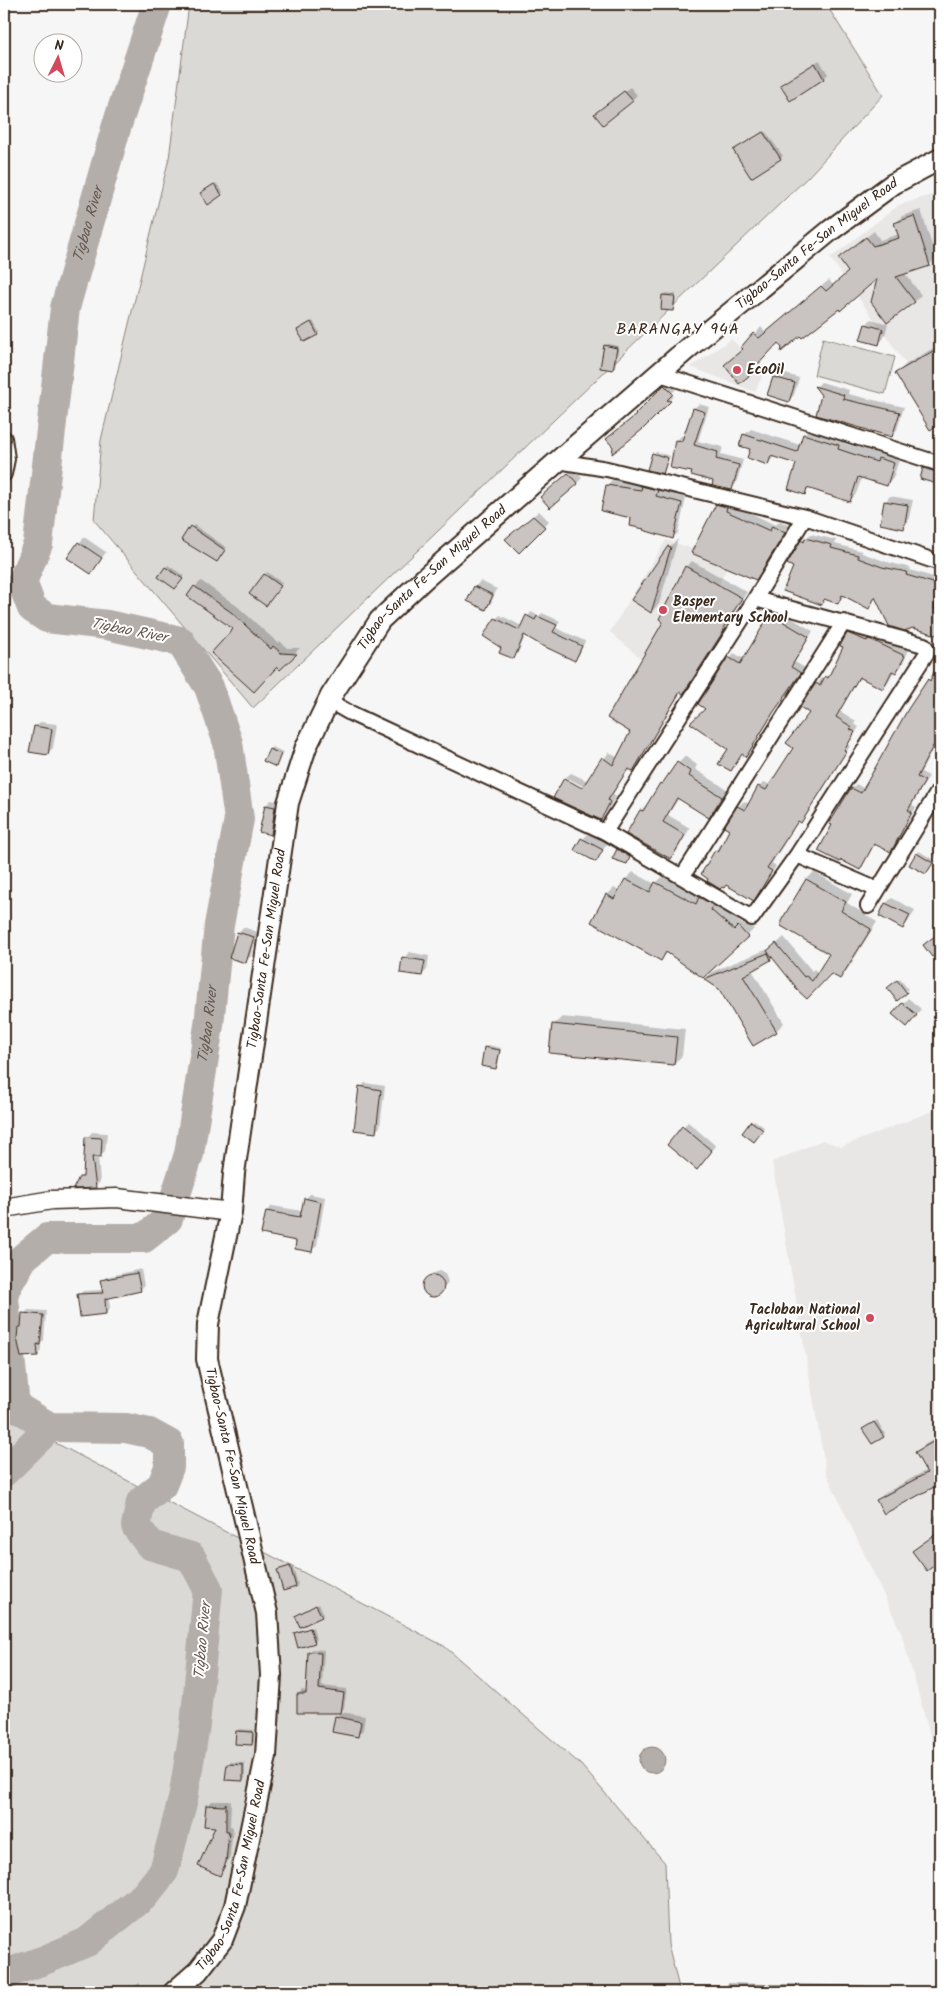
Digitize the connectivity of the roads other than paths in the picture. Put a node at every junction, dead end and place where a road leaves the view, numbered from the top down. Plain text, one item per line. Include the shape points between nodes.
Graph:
1 (940, 158) edge
2 (660, 374) junction
3 (4, 438) edge
4 (558, 461) junction
5 (940, 464) edge
6 (4, 474) edge
7 (804, 517) junction
8 (940, 563) edge
9 (755, 599) junction
10 (844, 622) junction
11 (329, 701) junction
12 (938, 792) dead end
13 (605, 832) junction
14 (797, 855) junction
15 (682, 877) junction
16 (878, 890) junction
17 (868, 906) dead end
18 (4, 1208) edge
19 (231, 1212) junction
20 (174, 1992) edge

1 - 2 main road, Tigbao-Santa Fe-San Miguel Road via 893,184 831,230
2 - 4 main road, Tigbao-Santa Fe-San Miguel Road
2 - 5 street
3 - 6 street via 7,460
4 - 7 street via 608,469
4 - 11 main road, Tigbao-Santa Fe-San Miguel Road via 380,620
7 - 8 street
7 - 9 street
9 - 10 street
9 - 13 street
10 - 14 street via 924,645 928,651
10 - 15 street
11 - 13 street
11 - 19 main road, Tigbao-Santa Fe-San Miguel Road via 306,747 288,803
12 - 16 street
13 - 15 street
14 - 15 street via 752,918
14 - 16 street
16 - 17 street
18 - 19 street via 52,1200 117,1198
19 - 20 main road, Tigbao-Santa Fe-San Miguel Road via 208,1324 207,1358 267,1613 271,1675 266,1756 235,1906 222,1940 198,1971

